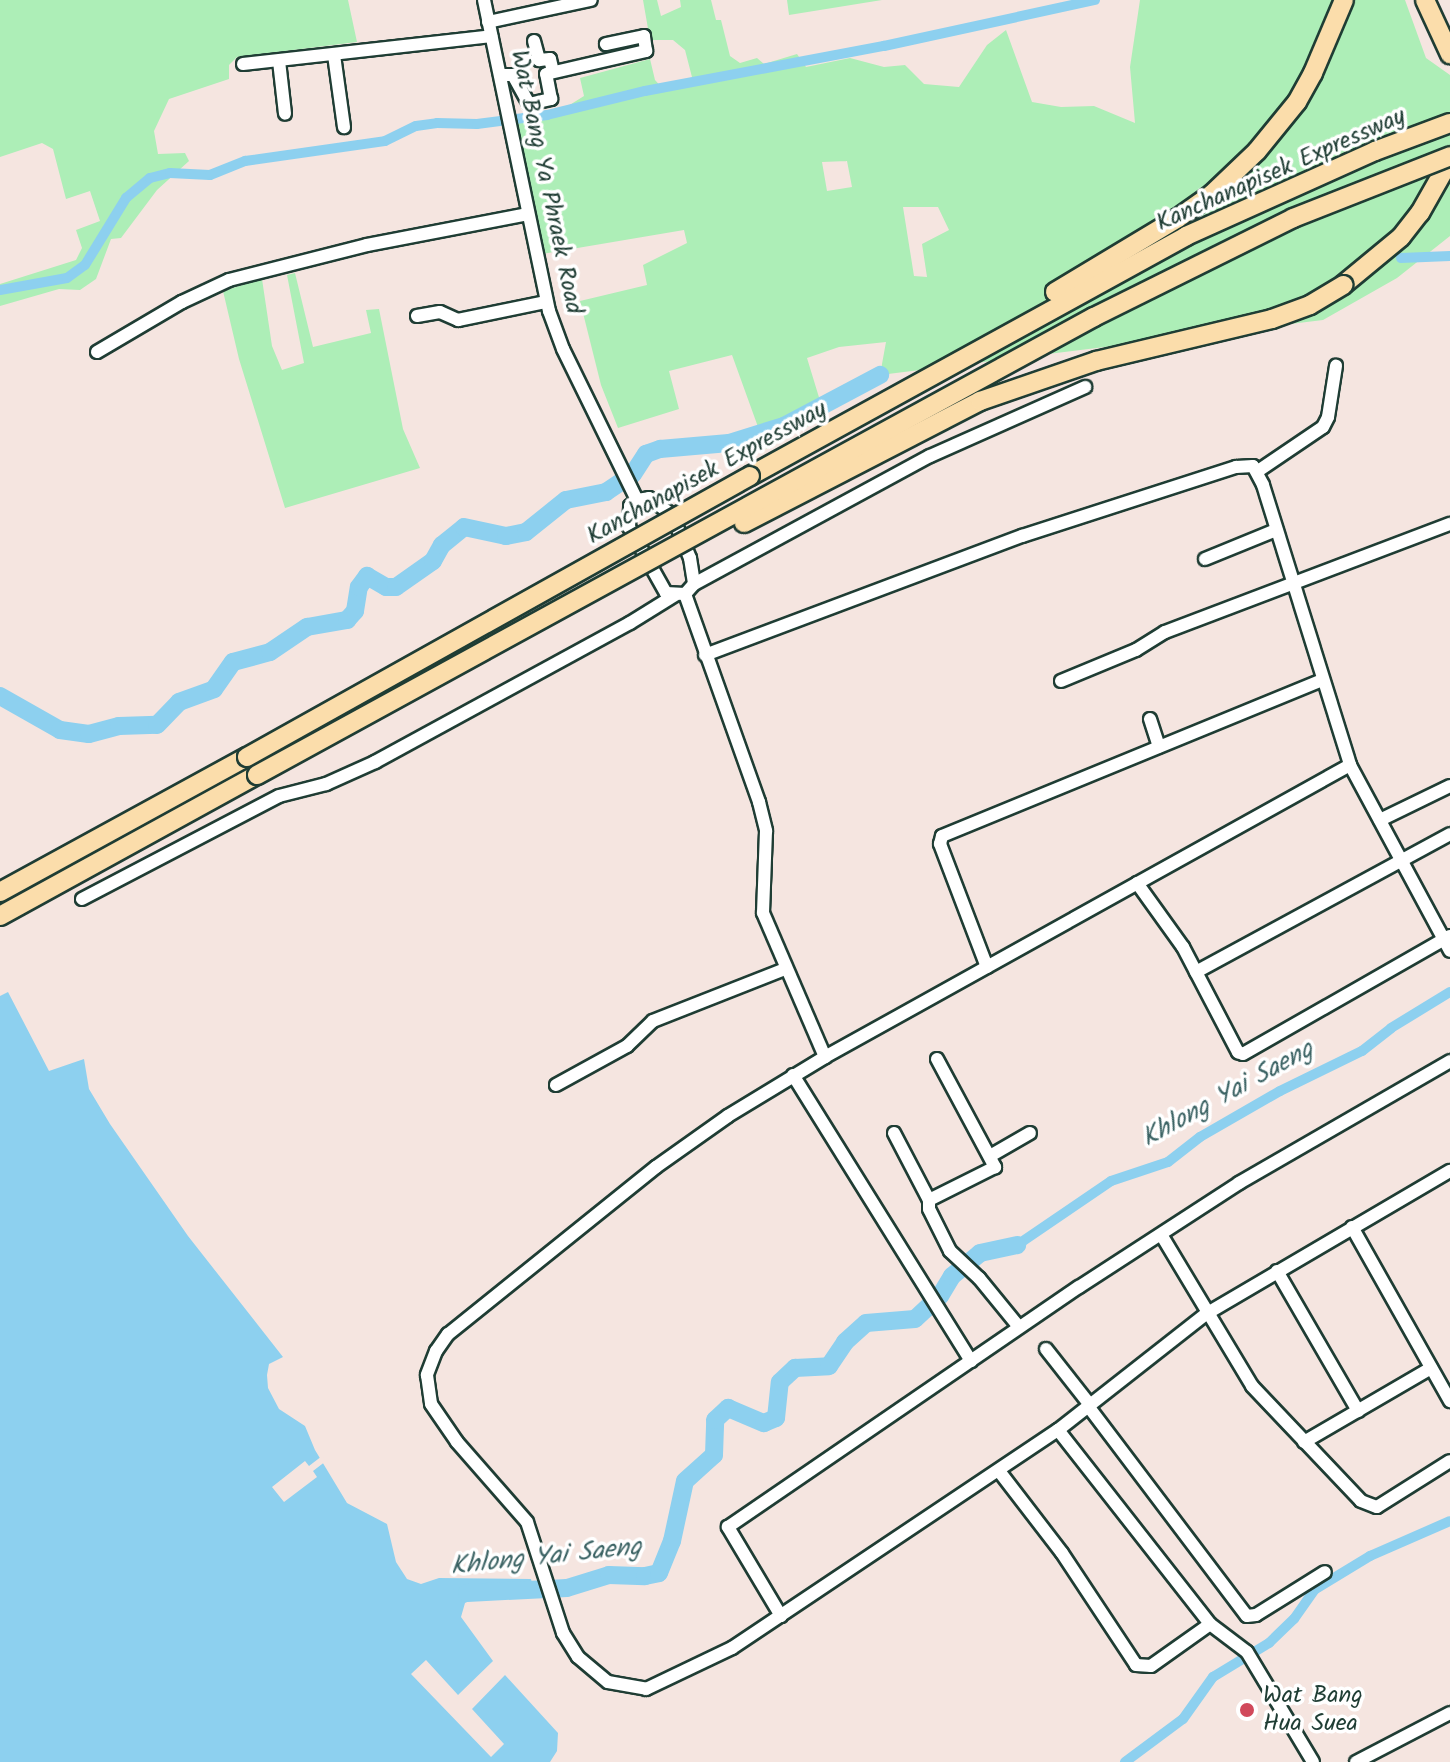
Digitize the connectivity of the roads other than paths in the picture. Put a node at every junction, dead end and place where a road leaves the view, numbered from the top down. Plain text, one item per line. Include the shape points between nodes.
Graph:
1 (484, 0) edge
2 (591, 0) edge
3 (1344, 0) edge
4 (1425, 0) edge
5 (488, 22) junction
6 (491, 36) junction
7 (534, 41) dead end
8 (606, 44) dead end
9 (1450, 54) edge
10 (334, 55) junction
11 (279, 61) junction
12 (243, 64) dead end
13 (553, 72) junction
14 (500, 75) junction
15 (285, 114) dead end
16 (1450, 123) edge
17 (344, 127) dead end
18 (1450, 158) edge
19 (528, 214) junction
20 (546, 302) junction
21 (417, 316) dead end
22 (97, 352) dead end
23 (1336, 366) dead end
24 (937, 371) junction
25 (1085, 387) dead end
26 (1258, 471) junction
27 (637, 500) junction
28 (1450, 524) edge
29 (1276, 530) junction
30 (1205, 559) dead end
31 (1291, 583) junction
32 (685, 591) junction
33 (547, 617) junction
34 (705, 655) junction
35 (1322, 680) junction
36 (1061, 681) dead end
37 (1150, 719) dead end
38 (1159, 747) junction
39 (1350, 765) junction
40 (1450, 786) edge
41 (1380, 820) junction
42 (1450, 834) edge
43 (1399, 860) junction
44 (1137, 883) junction
45 (0, 892) edge
46 (82, 899) dead end
47 (0, 916) edge
48 (1448, 942) edge
49 (987, 967) junction
50 (785, 969) junction
51 (1196, 972) junction
52 (825, 1057) junction
53 (937, 1059) dead end
54 (1450, 1061) edge
55 (793, 1075) junction
56 (556, 1085) dead end
57 (894, 1133) dead end
58 (1030, 1133) dead end
59 (990, 1156) junction
60 (1450, 1171) edge
61 (929, 1200) junction
62 (1352, 1227) junction
63 (1162, 1236) junction
64 (1277, 1271) junction
65 (1206, 1314) junction
66 (1019, 1327) junction
67 (1046, 1349) dead end
68 (971, 1361) junction
69 (1431, 1368) junction
70 (1450, 1401) edge
71 (1089, 1405) junction
72 (1358, 1411) junction
73 (1058, 1430) junction
74 (1304, 1442) junction
75 (1450, 1461) edge
76 (999, 1471) junction
77 (1325, 1572) dead end
78 (781, 1616) junction
79 (1210, 1624) junction
80 (1450, 1713) edge
81 (1313, 1762) edge
82 (1356, 1762) edge

1 - 5 street, Wat Bang Ya Phraek Road
2 - 5 street
3 - 24 highway via 1328,45 1297,102 1235,174 1178,218
4 - 9 highway
5 - 6 street, Wat Bang Ya Phraek Road
6 - 10 street
6 - 14 street, Wat Bang Ya Phraek Road
7 - 13 street via 539,60 550,59
8 - 13 street via 644,36 646,51
10 - 11 street
10 - 17 street
11 - 12 street
11 - 15 street
13 - 14 street via 546,74 551,99 529,104 513,75
14 - 19 street, Wat Bang Ya Phraek Road
16 - 24 highway, Kanchanapisek Expressway via 1186,236
18 - 33 highway, Kanchanapisek Expressway, bridge via 1333,201 1196,264
18 - 33 highway, bridge via 1401,237 1364,270 1310,305 1096,361 980,401
19 - 20 street, Wat Bang Ya Phraek Road
19 - 22 street via 367,245 229,280
20 - 21 street via 458,320 440,312
20 - 27 street, Wat Bang Ya Phraek Road via 563,349
23 - 26 street via 1323,427
24 - 45 highway, Kanchanapisek Expressway, bridge
25 - 32 street via 930,456
26 - 29 street
26 - 34 street via 1253,466 1236,467 1022,536
27 - 32 street via 656,500 672,515 690,558
27 - 32 street via 630,506 629,527 657,582 666,593
28 - 31 street
29 - 30 street
29 - 31 street
31 - 35 street
31 - 36 street via 1165,632
32 - 34 street
32 - 46 street via 375,762 326,784 279,796
33 - 47 highway, Kanchanapisek Expressway, bridge
34 - 50 street via 759,802 766,831 763,913
35 - 38 street
35 - 39 street
37 - 38 street
38 - 49 street via 939,839
39 - 41 street
39 - 44 street
40 - 41 street
41 - 43 street
42 - 43 street
43 - 48 street
43 - 51 street
44 - 49 street
44 - 51 street
48 - 51 street via 1243,1054
49 - 52 street
50 - 52 street
50 - 56 street via 653,1021 627,1046
52 - 55 street
53 - 59 street
54 - 63 street via 1239,1183
55 - 68 street
55 - 78 street via 656,1167 448,1334 427,1375 431,1404 527,1522 563,1633 585,1665 608,1682 646,1689 732,1648
57 - 61 street
58 - 59 street
59 - 61 street via 993,1171
60 - 62 street
61 - 66 street via 930,1212 959,1261
62 - 64 street
62 - 69 street
63 - 65 street
63 - 66 street
64 - 65 street
64 - 72 street
65 - 71 street
65 - 74 street via 1252,1386
66 - 68 street
67 - 71 street
68 - 78 street via 728,1527
69 - 70 street
69 - 72 street
71 - 73 street
71 - 77 street via 1247,1616
72 - 74 street
73 - 76 street
73 - 79 street
74 - 75 street via 1373,1507
76 - 78 street
76 - 79 street via 1062,1553 1136,1665 1151,1666
79 - 81 street via 1247,1652
80 - 82 street

